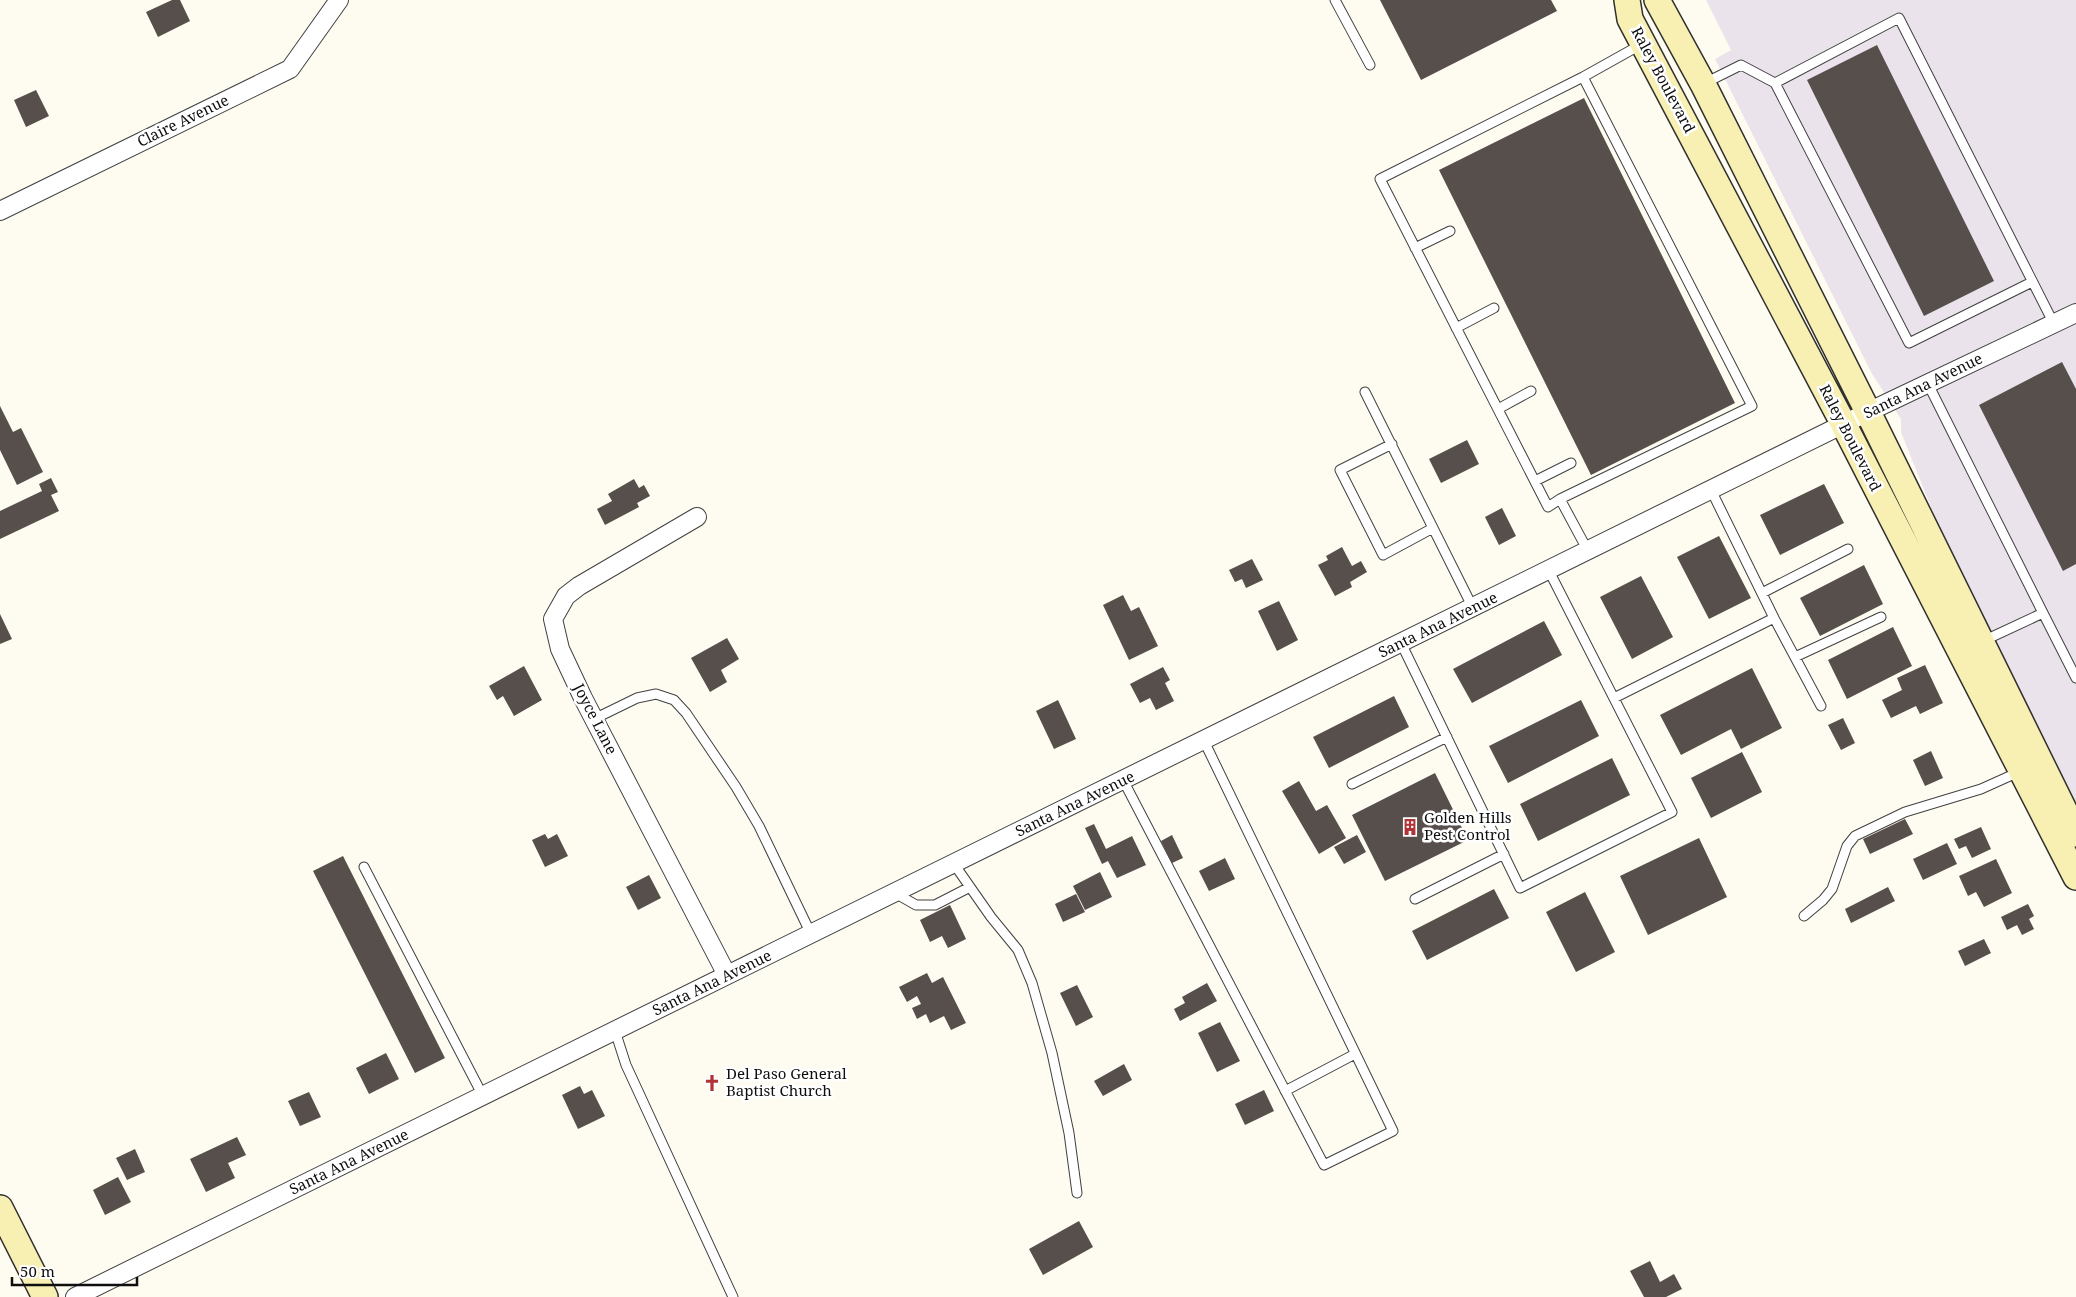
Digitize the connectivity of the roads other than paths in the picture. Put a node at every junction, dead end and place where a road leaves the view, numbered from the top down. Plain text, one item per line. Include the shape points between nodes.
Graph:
1 (339, 0) edge
2 (1335, 0) edge
3 (1627, 0) edge
4 (1657, 0) edge
5 (1644, 43) junction
6 (1370, 65) dead end
7 (1583, 77) junction
8 (1775, 83) junction
9 (1703, 84) junction
10 (0, 211) edge
11 (1738, 222) junction
12 (1450, 231) dead end
13 (1416, 248) junction
14 (2032, 282) junction
15 (1494, 308) dead end
16 (2076, 312) edge
17 (2054, 324) junction
18 (1456, 328) junction
19 (1928, 384) junction
20 (1531, 391) dead end
21 (1365, 392) dead end
22 (1498, 408) junction
23 (1868, 412) junction
24 (1844, 424) junction
25 (1392, 444) junction
26 (1571, 463) dead end
27 (1534, 481) junction
28 (1711, 490) junction
29 (1560, 499) junction
30 (697, 517) dead end
31 (1434, 528) junction
32 (1848, 549) dead end
33 (1588, 551) junction
34 (1549, 570) junction
35 (1946, 571) junction
36 (1762, 593) junction
37 (1473, 608) junction
38 (2042, 613) junction
39 (1882, 617) dead end
40 (1774, 618) junction
41 (1981, 642) junction
42 (1401, 643) junction
43 (1795, 657) junction
44 (2076, 678) edge
45 (1614, 698) junction
46 (1821, 706) dead end
47 (594, 719) junction
48 (1447, 737) junction
49 (1204, 741) junction
50 (2021, 771) junction
51 (1123, 780) junction
52 (1352, 784) dead end
53 (2070, 845) edge
54 (1504, 854) junction
55 (954, 864) junction
56 (364, 867) dead end
57 (2076, 877) edge
58 (970, 887) junction
59 (895, 892) junction
60 (1415, 899) dead end
61 (1804, 916) dead end
62 (811, 934) junction
63 (727, 976) junction
64 (615, 1031) junction
65 (1355, 1054) junction
66 (1285, 1090) junction
67 (483, 1096) junction
68 (1077, 1193) dead end
69 (0, 1208) edge
70 (45, 1297) edge
71 (75, 1297) edge
72 (733, 1297) edge

1 - 10 street, Claire Avenue via 290,69
2 - 6 lane
3 - 5 street, Raley Boulevard via 1630,19
4 - 9 street, Raley Boulevard
5 - 7 lane
5 - 11 street, Raley Boulevard
7 - 13 lane via 1380,179
7 - 29 lane via 1752,406
8 - 9 lane via 1741,65
8 - 14 lane via 1909,344
8 - 14 lane via 1898,18
9 - 23 street, Raley Boulevard
11 - 23 street via 1759,234 1832,377 1846,396
11 - 24 street, Raley Boulevard
12 - 13 lane
13 - 18 lane
14 - 17 lane
15 - 18 lane
16 - 17 street, Santa Ana Avenue
17 - 19 street, Santa Ana Avenue
18 - 22 lane
19 - 23 street, Santa Ana Avenue
19 - 38 lane
20 - 22 lane
21 - 25 lane
22 - 27 lane
23 - 24 street, Santa Ana Avenue
23 - 35 street, Raley Boulevard
24 - 28 street, Santa Ana Avenue
24 - 35 street via 1870,446 1920,545
24 - 50 street, Raley Boulevard
25 - 31 lane
25 - 31 lane via 1340,470 1383,555
26 - 27 lane
27 - 29 lane via 1548,507
28 - 33 street, Santa Ana Avenue
28 - 36 lane
29 - 33 lane
30 - 47 street, Joyce Lane via 578,586 566,596 553,619 560,649
31 - 37 lane
32 - 36 lane
33 - 34 street, Santa Ana Avenue
34 - 37 street, Santa Ana Avenue
34 - 45 lane
35 - 41 street, Raley Boulevard
36 - 40 lane
37 - 42 street, Santa Ana Avenue
38 - 41 lane
38 - 44 lane
39 - 43 lane
40 - 43 lane
40 - 45 lane
41 - 53 street, Raley Boulevard
42 - 48 lane
42 - 49 street, Santa Ana Avenue
43 - 46 lane
45 - 54 lane via 1672,812 1520,888
47 - 62 lane via 637,698 656,694 674,700 686,713 755,818
47 - 63 street, Joyce Lane
48 - 52 lane
48 - 54 lane
49 - 51 street, Santa Ana Avenue
49 - 65 lane
50 - 53 street, Raley Boulevard
50 - 61 lane via 1981,789 1905,812 1855,836 1847,846 1832,889
51 - 55 street, Santa Ana Avenue
51 - 66 lane
53 - 57 street, Raley Boulevard
54 - 60 lane
55 - 58 lane
55 - 59 street, Santa Ana Avenue
56 - 67 lane
58 - 59 lane via 935,905 916,905
58 - 68 lane via 1018,950 1032,983 1052,1053 1069,1133
59 - 62 street, Santa Ana Avenue
62 - 63 street, Santa Ana Avenue
63 - 64 street, Santa Ana Avenue
64 - 67 street, Santa Ana Avenue
64 - 72 lane via 626,1065
65 - 66 lane
65 - 66 lane via 1393,1131 1324,1165
67 - 71 street, Santa Ana Avenue
69 - 70 street

